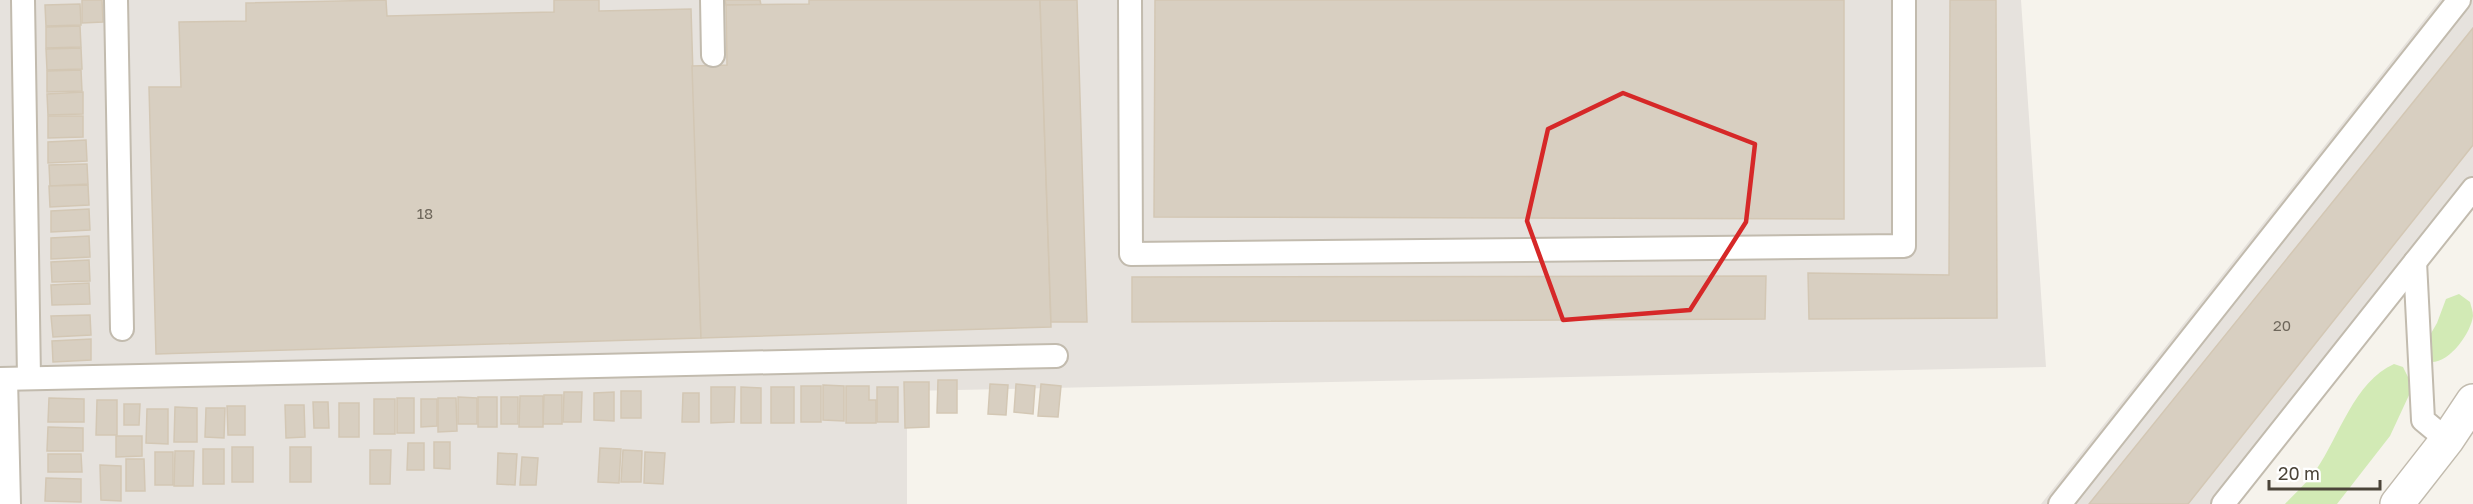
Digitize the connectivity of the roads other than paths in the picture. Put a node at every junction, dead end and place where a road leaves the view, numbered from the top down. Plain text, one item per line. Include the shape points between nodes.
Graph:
1 (23, 0) edge
2 (116, 0) edge
3 (712, 0) edge
4 (1130, 0) edge
5 (1904, 0) edge
6 (2459, 0) edge
7 (713, 55) dead end
8 (2473, 189) edge
9 (2415, 262) junction
10 (122, 329) dead end
11 (1056, 356) dead end
12 (29, 378) junction
13 (3, 379) edge
14 (2473, 401) edge
15 (2447, 440) junction
16 (9, 504) edge
17 (2060, 504) edge
18 (2223, 504) edge
19 (2397, 504) edge

1 - 12 lane
2 - 10 lane
3 - 7 lane
4 - 5 lane via 1131,254 1904,246
6 - 17 lane
8 - 9 lane
9 - 15 lane via 2423,420
9 - 18 lane
11 - 12 lane
12 - 13 lane
13 - 16 lane
14 - 15 street
15 - 19 street

